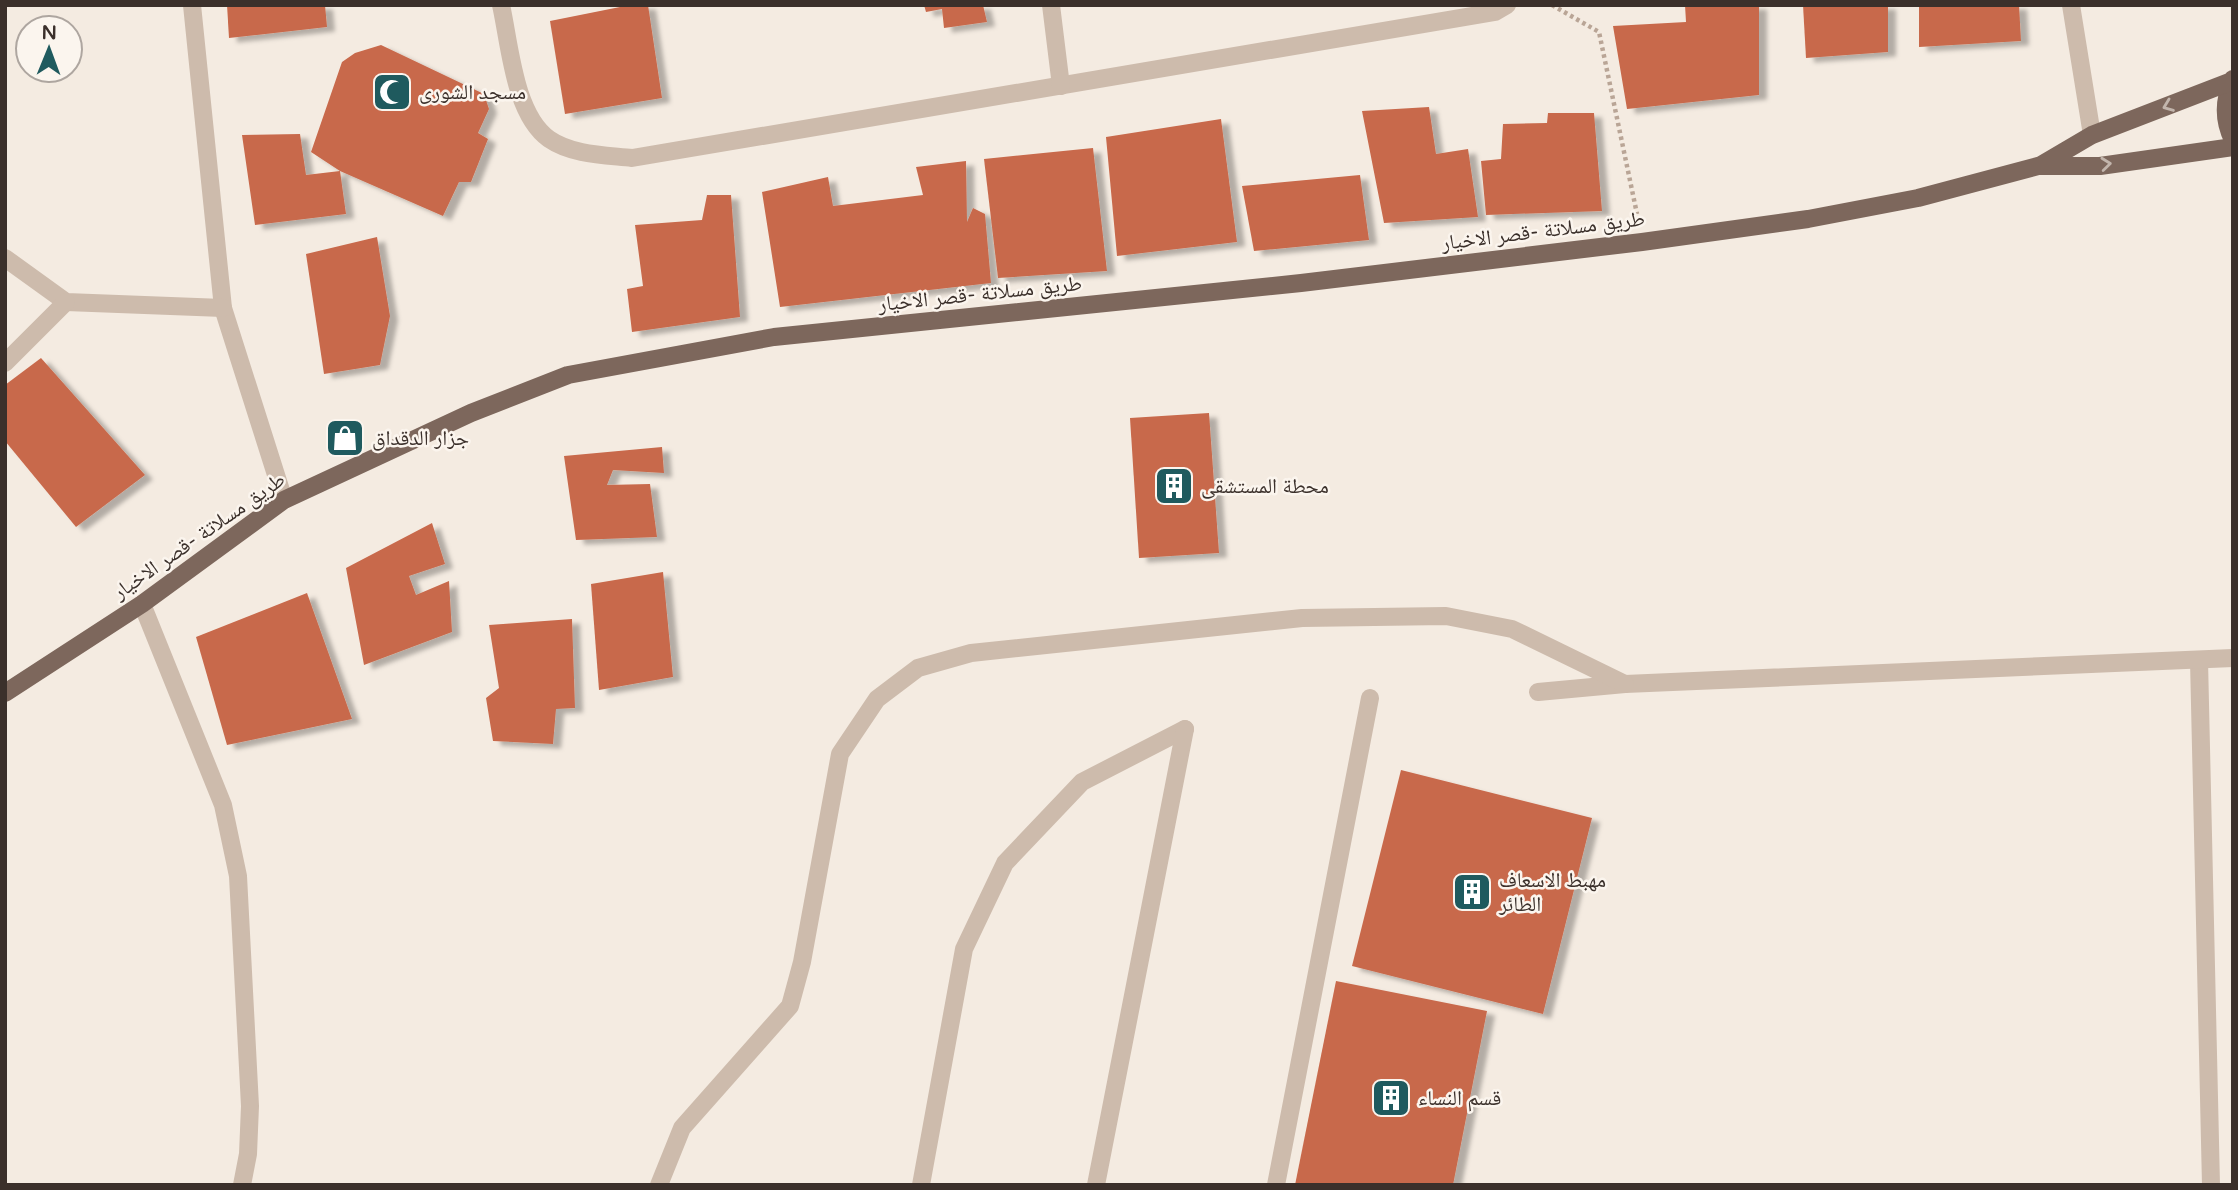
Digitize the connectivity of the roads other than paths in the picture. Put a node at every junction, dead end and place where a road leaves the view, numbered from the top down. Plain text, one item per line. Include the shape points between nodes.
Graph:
1 (192, 5) edge
2 (501, 5) edge
3 (1051, 5) edge
4 (1507, 5) edge
5 (2071, 5) edge
6 (2232, 80) edge
7 (1061, 86) junction
8 (2092, 135) junction
9 (2233, 140) edge
10 (2233, 147) edge
11 (2038, 166) junction
12 (5, 258) edge
13 (66, 302) junction
14 (223, 308) junction
15 (5, 363) edge
16 (284, 500) junction
17 (142, 604) junction
18 (2233, 658) edge
19 (2199, 660) junction
20 (1625, 684) junction
21 (1538, 692) dead end
22 (5, 693) edge
23 (1370, 698) dead end
24 (242, 1185) edge
25 (659, 1185) edge
26 (921, 1185) edge
27 (1096, 1185) edge
28 (1276, 1185) edge
29 (2211, 1185) edge

1 - 14 street
2 - 7 street via 525,114 549,139 586,153 632,158
3 - 7 street
4 - 7 street via 1495,12
5 - 8 street
6 -> 8 main road
6 - 9 main road via 2226,114
8 - 11 main road
11 -> 10 main road via 2100,166
11 - 16 main road, طريق مسلاتة -قصر الاخيار via 1918,198 1808,219 1287,285 774,337 568,375 471,413
12 - 13 street
13 - 14 street
13 - 15 street
14 - 16 street
16 - 17 main road, طريق مسلاتة -قصر الاخيار
17 - 22 main road, طريق مسلاتة -قصر الاخيار
17 - 24 street via 223,805 238,876 250,1106
18 - 19 street
19 - 20 street
19 - 29 street
20 - 21 street
20 - 25 street via 1512,629 1446,616 1302,618 971,653 918,668 877,699 840,754 790,1006 682,1128
23 - 28 street
26 - 27 street via 964,949 1005,863 1082,782 1185,729

